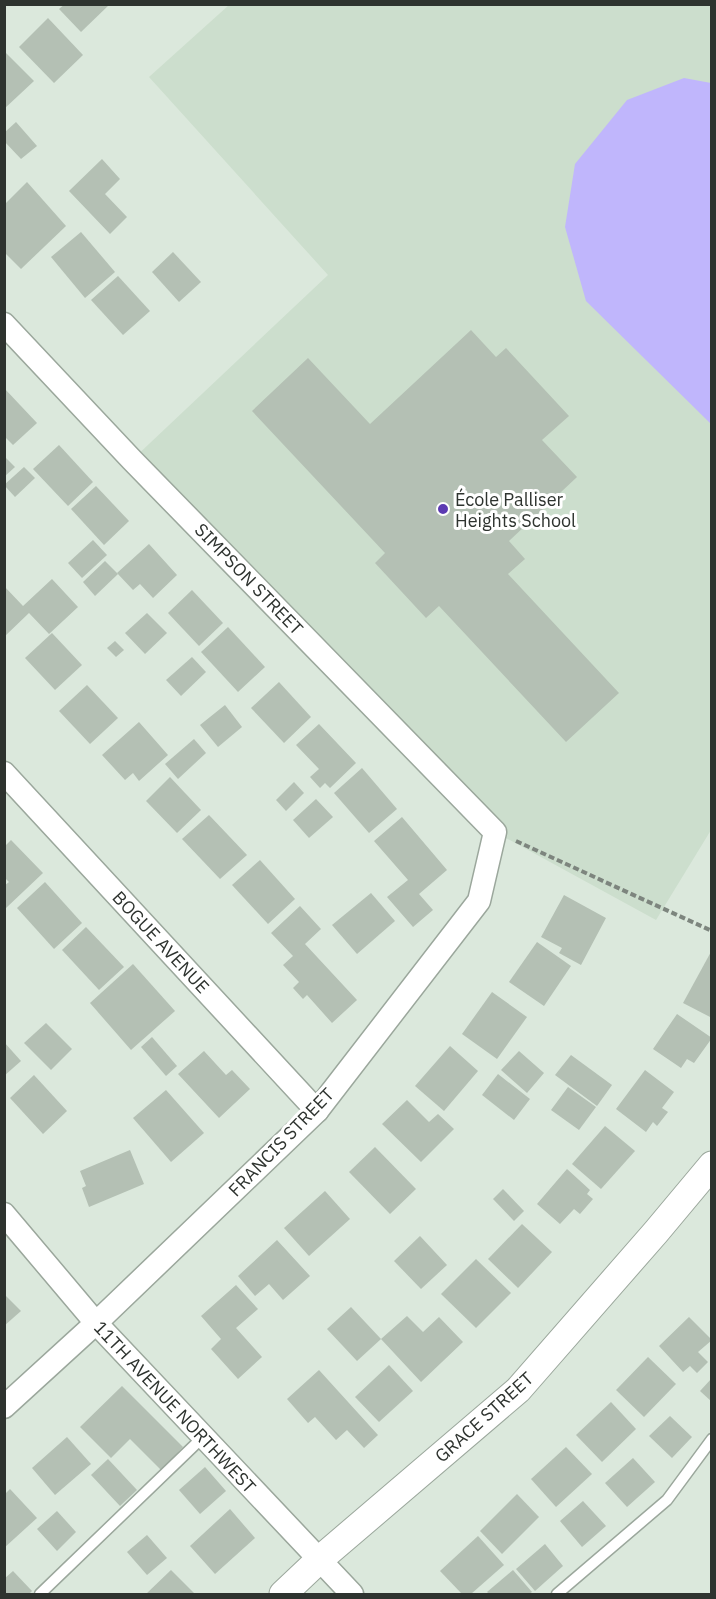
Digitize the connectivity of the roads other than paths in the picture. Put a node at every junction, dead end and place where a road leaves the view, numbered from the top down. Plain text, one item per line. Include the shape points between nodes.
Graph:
1 (4, 324) edge
2 (4, 773) edge
3 (495, 832) joint
4 (317, 1111) junction
5 (711, 1165) edge
6 (4, 1214) edge
7 (96, 1323) junction
8 (4, 1407) edge
9 (203, 1437) junction
10 (711, 1439) edge
11 (319, 1560) junction
12 (40, 1594) edge
13 (283, 1594) edge
14 (352, 1594) edge
15 (556, 1594) edge

1 - 3 street, SIMPSON STREET
2 - 4 street, BOGUE AVENUE
3 - 4 street, FRANCIS STREET via 479,901
4 - 7 street, FRANCIS STREET
5 - 11 street, GRACE STREET via 518,1390
6 - 7 street, 11TH AVENUE NORTHWEST
7 - 8 street, FRANCIS STREET
7 - 9 street, 11TH AVENUE NORTHWEST
9 - 11 street, 11TH AVENUE NORTHWEST
9 - 12 lane
10 - 15 lane via 667,1500
11 - 13 street, GRACE STREET
11 - 14 street, 11TH AVENUE NORTHWEST

